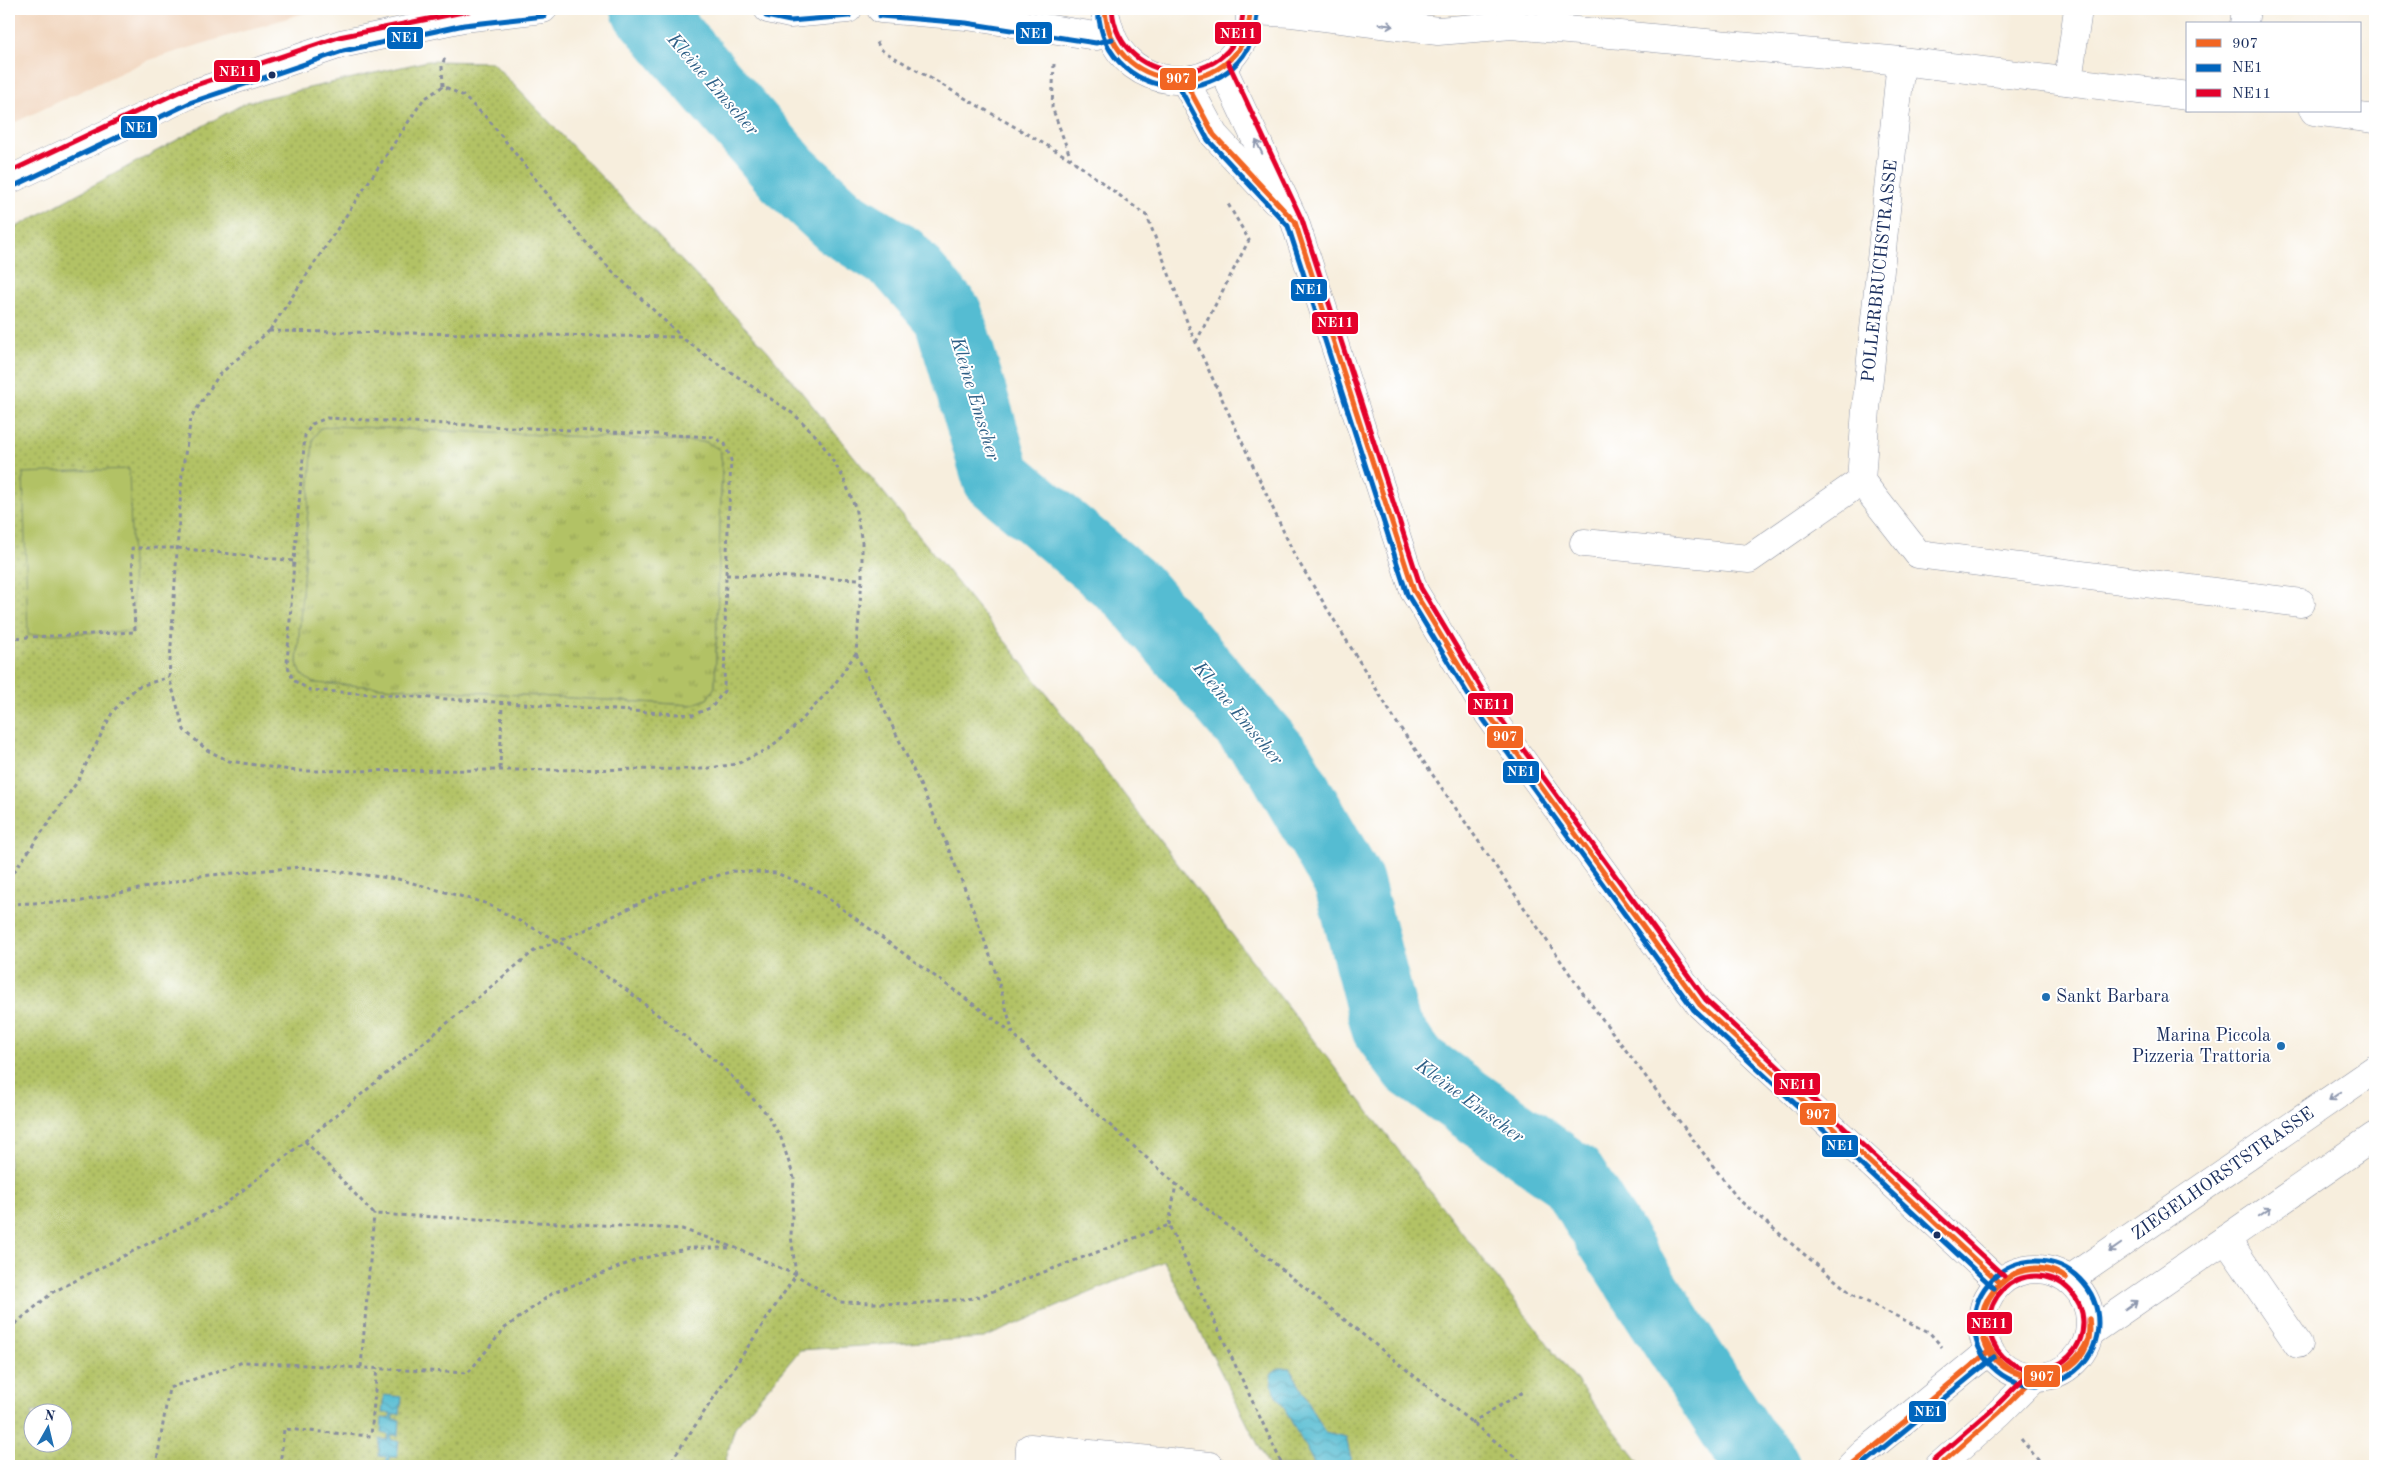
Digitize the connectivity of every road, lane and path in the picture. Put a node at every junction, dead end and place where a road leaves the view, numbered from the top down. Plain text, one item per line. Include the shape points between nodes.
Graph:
1 (543, 9) edge
2 (768, 9) edge
3 (848, 9) edge
4 (881, 9) edge
5 (2078, 9) edge
6 (2246, 9) edge
7 (1250, 10) edge
8 (1455, 16) edge
9 (1108, 20) edge
10 (2244, 22) edge
11 (1055, 30) junction
12 (877, 41) dead end
13 (1901, 61) junction
14 (1221, 65) junction
15 (1186, 81) junction
16 (2068, 81) junction
17 (2186, 96) edge
18 (2322, 112) edge
19 (2375, 119) edge
20 (1072, 160) junction
21 (9, 180) edge
22 (1224, 198) dead end
23 (1295, 222) junction
24 (270, 331) junction
25 (682, 336) junction
26 (1196, 342) junction
27 (1861, 482) junction
28 (1584, 543) dead end
29 (178, 548) junction
30 (294, 561) junction
31 (726, 575) junction
32 (862, 580) junction
33 (2301, 603) dead end
34 (9, 638) edge
35 (856, 653) junction
36 (169, 677) junction
37 (502, 703) junction
38 (500, 769) junction
39 (9, 879) edge
40 (9, 904) edge
41 (558, 941) junction
42 (1014, 1033) junction
43 (2375, 1069) edge
44 (2375, 1136) edge
45 (306, 1141) junction
46 (1176, 1184) junction
47 (374, 1214) junction
48 (1169, 1225) junction
49 (2226, 1239) junction
50 (736, 1248) junction
51 (796, 1275) junction
52 (2070, 1279) junction
53 (1999, 1282) junction
54 (9, 1328) edge
55 (2091, 1332) junction
56 (2298, 1344) dead end
57 (1989, 1351) junction
58 (361, 1367) junction
59 (377, 1368) junction
60 (1963, 1372) junction
61 (2034, 1378) junction
62 (1523, 1392) dead end
63 (1999, 1413) junction
64 (1471, 1423) junction
65 (1858, 1460) edge
66 (156, 1466) edge
67 (280, 1466) edge
68 (668, 1466) edge
69 (1029, 1466) edge
70 (1210, 1466) edge
71 (1283, 1466) edge
72 (1526, 1466) edge
73 (1939, 1466) edge
74 (2042, 1466) edge

1 - 21 street via 463,18 341,44 189,95
2 - 3 street via 790,14
4 - 11 street via 968,16
5 - 16 street
6 - 10 street
7 -> 8 street via 1438,31
7 - 14 street via 1248,29 1235,54
8 - 13 street via 1512,25
9 - 11 street via 1096,36
9 - 15 street via 1113,42 1132,64 1157,78
11 - 20 path via 1052,107
12 - 20 path via 880,49
13 - 16 street
13 - 27 street, POLLERBRUCHSTRASSE
14 - 15 street via 1213,73
23 -> 14 street
15 - 23 street via 1214,135
16 - 17 street
18 - 19 street
20 - 26 path via 1147,216
22 - 26 path via 1249,240
23 - 53 street via 1414,591 1487,712 1700,1005
24 - 25 path
24 - 25 path via 423,100 443,86 462,95 488,118 583,239 613,272
24 - 29 path via 219,375 191,418 182,473
25 - 32 path via 795,415 819,439 843,477 855,507 862,542
26 - 60 path via 1295,556 1397,723 1586,996 1738,1199 1854,1295 1929,1332
27 - 28 street via 1749,559
27 - 33 street via 1918,554
29 - 30 path
29 - 34 path via 132,548 135,632
29 - 36 path
30 - 31 path via 305,435 312,424 327,418 713,437 724,444 731,460
30 - 37 path via 287,664 293,680 310,690
31 - 32 path
31 - 37 path via 724,691 712,707 693,715
32 - 35 path
35 - 38 path via 834,686 797,725 768,749 737,764 702,769
35 - 42 path via 901,740 942,834 985,942
36 - 38 path via 184,730 207,750 229,761 296,772
36 - 39 path via 137,687 113,710 77,782
37 - 38 path
40 - 41 path via 82,901 200,876 300,867 398,879 468,898
41 - 42 path via 662,892 733,871 776,873 815,889
41 - 45 path via 534,951
41 - 51 path via 628,991 723,1067 767,1114 781,1138 794,1178 791,1235
42 - 46 path via 1038,1061
43 -> 52 street, ZIEGELHORSTSTRASSE
49 -> 44 street
45 - 47 path
45 - 54 path via 224,1205 53,1292
46 - 48 path
46 - 64 path
47 - 50 path via 682,1229
47 - 58 path
48 - 51 path via 975,1298 910,1304 840,1302
48 - 71 path
55 -> 49 street
49 - 56 street
50 - 51 path
50 - 59 path via 690,1248 639,1259 553,1293 505,1328 468,1373
51 - 68 path
52 - 53 street via 2040,1268 2022,1270
52 - 55 street via 2088,1303
53 - 57 street via 1985,1303 1981,1328
55 - 61 street via 2084,1350 2072,1364 2054,1375
57 - 60 street
57 - 61 street via 2008,1370
58 - 59 path
58 - 66 path via 243,1362 169,1388
59 - 67 path via 371,1436 284,1429
60 - 65 street
61 - 63 street
62 - 64 path
63 - 73 street
63 - 74 path
64 - 72 path
69 - 70 street via 1030,1448

